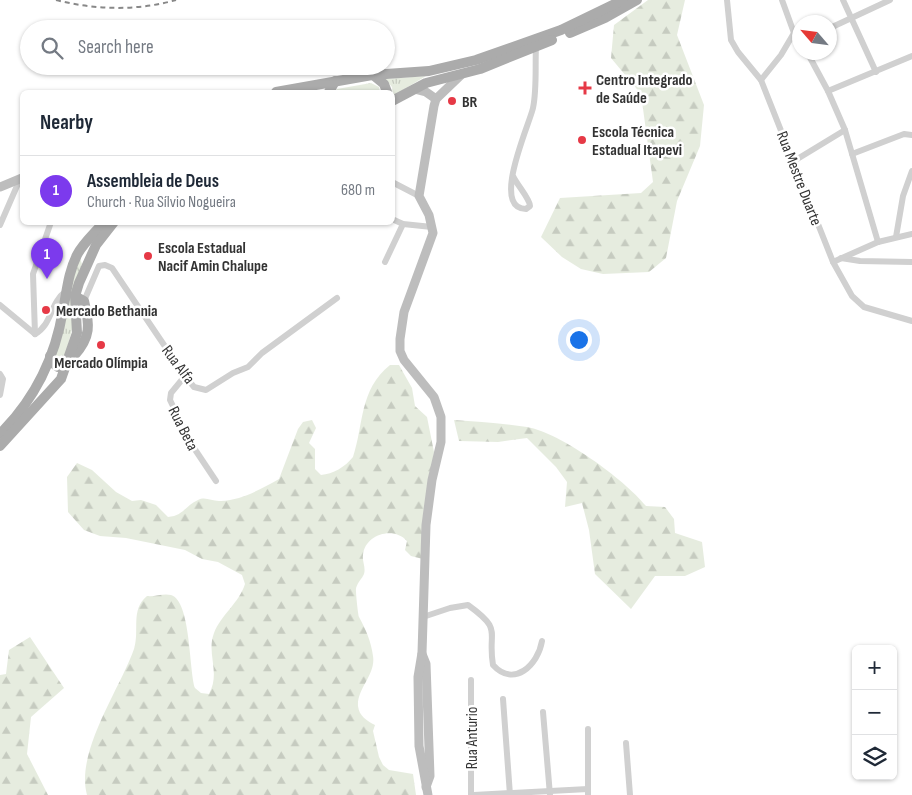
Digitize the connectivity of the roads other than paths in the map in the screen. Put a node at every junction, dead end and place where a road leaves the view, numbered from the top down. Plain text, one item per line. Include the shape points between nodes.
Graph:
1 (623, 0) edge
2 (637, 0) edge
3 (727, 0) edge
4 (782, 0) edge
5 (843, 0) edge
6 (890, 0) edge
7 (851, 17) junction
8 (837, 24) edge
9 (792, 28) edge
10 (792, 36) edge
11 (536, 46) junction
12 (912, 56) edge
13 (811, 60) edge
14 (876, 72) junction
15 (395, 73) edge
16 (462, 74) junction
17 (372, 75) joint
18 (761, 80) junction
19 (336, 81) junction
20 (414, 89) junction
21 (287, 90) edge
22 (331, 90) edge
23 (386, 90) edge
24 (828, 91) junction
25 (395, 99) edge
26 (436, 100) junction
27 (845, 130) junction
28 (912, 135) edge
29 (852, 154) junction
30 (794, 161) junction
31 (912, 171) edge
32 (512, 176) junction
33 (20, 178) edge
34 (20, 180) edge
35 (395, 184) edge
36 (0, 187) edge
37 (419, 196) junction
38 (395, 220) edge
39 (402, 224) junction
40 (0, 225) edge
41 (51, 225) edge
42 (101, 225) edge
43 (112, 225) edge
44 (432, 226) junction
45 (912, 234) edge
46 (896, 237) junction
47 (878, 242) junction
48 (78, 253) junction
49 (841, 258) junction
50 (88, 260) junction
51 (385, 262) dead end
52 (833, 262) junction
53 (912, 262) edge
54 (65, 292) junction
55 (337, 298) dead end
56 (80, 299) junction
57 (0, 305) edge
58 (77, 311) junction
59 (912, 321) edge
60 (88, 325) junction
61 (35, 334) junction
62 (50, 356) junction
63 (67, 364) junction
64 (0, 374) edge
65 (185, 376) junction
66 (0, 395) edge
67 (0, 434) edge
68 (0, 446) edge
69 (216, 481) dead end
70 (424, 617) junction
71 (542, 641) dead end
72 (470, 680) dead end
73 (503, 699) dead end
74 (543, 712) dead end
75 (588, 729) dead end
76 (626, 743) dead end
77 (427, 791) edge
78 (588, 792) edge
79 (550, 793) edge
80 (510, 794) edge
81 (473, 795) edge
82 (630, 795) edge

1 - 15 main road via 561,30 476,60 428,71
2 - 11 main road via 588,26
3 - 18 street, Rua Mestre Duarte via 731,40
4 - 9 street
5 - 7 street
6 - 7 street
7 - 8 street
7 - 14 street
10 - 18 street
11 - 16 main road
11 - 32 street via 533,108 517,150
12 - 14 street
13 - 24 street
14 - 24 street
16 - 20 main road via 442,77
16 - 26 street
17 - 19 main road
17 - 23 main road via 384,84
18 - 30 street, Rua Mestre Duarte
19 - 21 main road
19 - 22 main road
20 - 25 main road
20 - 26 street via 426,92
24 - 27 street
26 - 37 street
27 - 29 street
27 - 30 street
28 - 29 street via 899,136
29 - 47 street
30 - 52 street, Rua Mestre Duarte
31 - 46 street via 903,196
32 - 32 street via 530,199 530,206 526,209 515,204
33 - 36 street
34 - 40 street
35 - 37 street
37 - 44 street
38 - 39 street
39 - 44 street
39 - 51 street
41 - 61 street via 33,274
42 - 48 main road
43 - 50 main road
44 - 70 street via 431,241 404,312 400,339 404,360 434,397 441,417 441,442 426,524
45 - 46 street
46 - 47 street
47 - 49 street
48 - 50 main road
48 - 54 main road
49 - 52 street
49 - 53 street
50 - 56 main road
52 - 59 street, Rua Mestre Duarte via 857,302
54 - 61 street via 59,296 43,330
54 - 62 main road via 62,318
55 - 65 street, Rua Alfa via 248,366 206,390 194,387
56 - 58 main road
56 - 60 main road
56 - 65 street, Rua Alfa via 99,266 112,268
57 - 61 street
58 - 60 main road
58 - 63 main road via 77,333
60 - 63 main road via 87,338
62 - 63 main road via 58,367
62 - 67 main road via 33,397
63 - 68 main road via 54,389
64 - 66 street via 3,379
65 - 69 street, Rua Beta via 171,393 170,400 192,445
70 - 71 street via 468,606 490,624 494,637 494,665 498,671 512,676 527,669 541,650
70 - 77 street via 422,653 426,664 430,776
72 - 81 street, Rua Anturio
73 - 80 street
74 - 79 street
75 - 78 street
76 - 82 street
78 - 79 street
79 - 80 street
80 - 81 street

